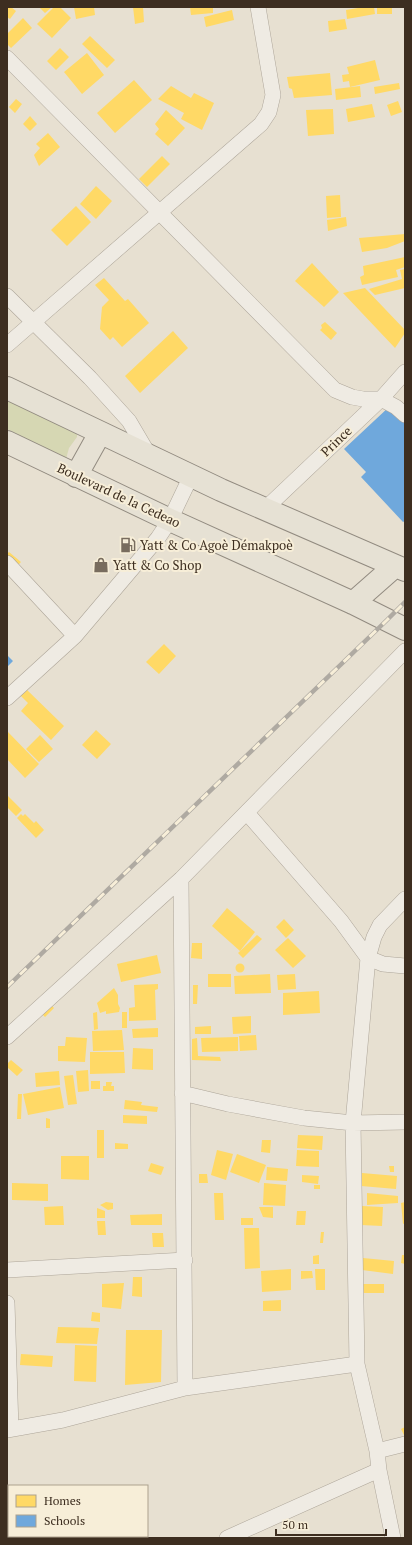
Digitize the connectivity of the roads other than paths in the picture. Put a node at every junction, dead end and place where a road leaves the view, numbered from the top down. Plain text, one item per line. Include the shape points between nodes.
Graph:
1 (258, 7) edge
2 (7, 58) edge
3 (159, 213) junction
4 (7, 296) edge
5 (34, 321) junction
6 (7, 345) edge
7 (405, 372) edge
8 (7, 388) edge
9 (381, 399) junction
10 (405, 415) edge
11 (100, 433) junction
12 (7, 442) edge
13 (150, 456) junction
14 (76, 476) junction
15 (191, 476) junction
16 (265, 510) junction
17 (170, 520) junction
18 (7, 563) edge
19 (402, 564) edge
20 (354, 603) junction
21 (405, 629) edge
22 (75, 636) junction
23 (405, 651) edge
24 (7, 698) edge
25 (247, 813) junction
26 (181, 879) junction
27 (405, 899) edge
28 (368, 958) junction
29 (405, 966) edge
30 (7, 1037) edge
31 (182, 1093) junction
32 (405, 1122) edge
33 (353, 1123) junction
34 (185, 1260) junction
35 (7, 1270) edge
36 (7, 1303) edge
37 (357, 1364) junction
38 (185, 1388) junction
39 (9, 1429) edge
40 (405, 1444) edge
41 (377, 1452) junction
42 (379, 1470) junction
43 (227, 1538) edge
44 (393, 1538) edge

1 - 3 street via 273,95 269,112 261,124
2 - 3 street
3 - 5 street
3 - 9 street via 335,390 352,397
4 - 5 street
5 - 6 street
5 - 13 street via 128,421
7 - 9 street, Prince
8 - 11 main road
9 - 10 street
9 - 16 street, Prince
11 - 13 main road
11 - 14 main road
12 - 14 main road, Boulevard de la Cedeao
13 - 15 main road
14 - 17 main road, Boulevard de la Cedeao
15 - 16 main road
15 - 17 street
16 - 19 main road
17 - 20 main road, Boulevard de la Cedeao
17 - 22 street via 158,538
18 - 22 street
19 - 20 main road
20 - 21 main road, Boulevard de la Cedeao
22 - 24 street
23 - 25 street
25 - 26 street
25 - 28 street via 341,921
26 - 30 street
26 - 31 street
27 - 28 street via 380,925
28 - 29 street via 383,964
28 - 33 street
31 - 33 street via 304,1118
31 - 34 street
32 - 33 street
33 - 37 street
34 - 35 street
34 - 38 street
36 - 39 street
37 - 38 street
37 - 41 street
38 - 39 street via 63,1420
40 - 41 street
41 - 42 street
42 - 43 street
42 - 44 street

